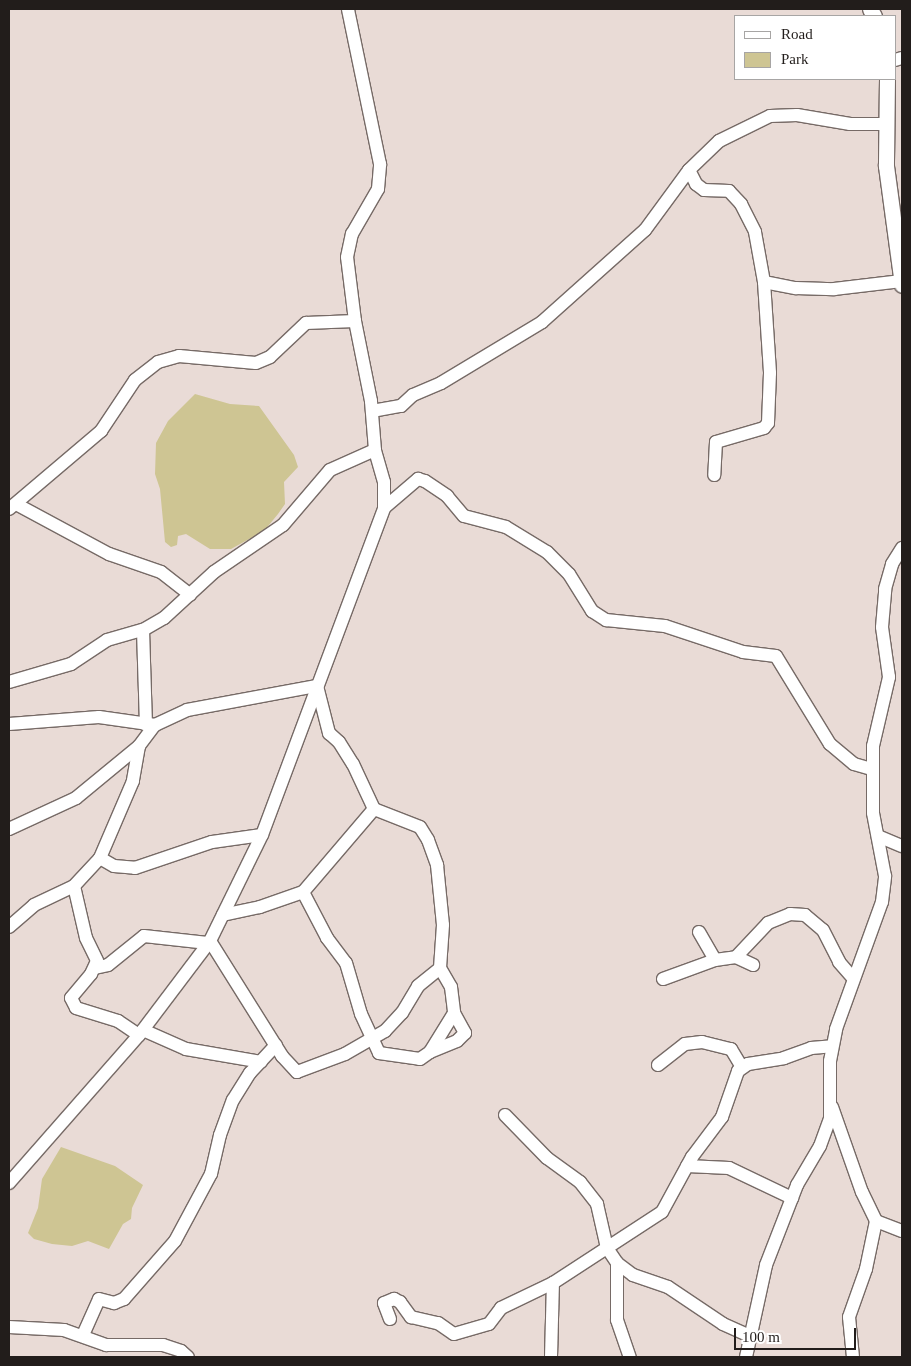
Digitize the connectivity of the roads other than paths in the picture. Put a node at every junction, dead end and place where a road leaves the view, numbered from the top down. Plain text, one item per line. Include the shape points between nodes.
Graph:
1 (348, 9) edge
2 (887, 80) edge
3 (886, 124) junction
4 (689, 170) junction
5 (764, 282) junction
6 (902, 282) edge
7 (355, 321) junction
8 (372, 411) junction
9 (375, 450) junction
10 (714, 475) dead end
11 (12, 507) edge
12 (384, 508) junction
13 (902, 548) edge
14 (190, 595) junction
15 (144, 630) junction
16 (9, 682) edge
17 (317, 686) junction
18 (9, 724) edge
19 (150, 725) junction
20 (138, 746) junction
21 (872, 769) junction
22 (374, 809) junction
23 (9, 829) edge
24 (262, 834) junction
25 (878, 836) junction
26 (902, 846) edge
27 (100, 858) junction
28 (74, 886) junction
29 (303, 892) junction
30 (223, 915) junction
31 (9, 927) edge
32 (699, 932) dead end
33 (209, 942) junction
34 (736, 957) junction
35 (715, 960) junction
36 (753, 965) dead end
37 (95, 968) junction
38 (440, 968) junction
39 (853, 978) junction
40 (663, 979) dead end
41 (454, 1013) junction
42 (141, 1032) junction
43 (374, 1038) junction
44 (276, 1045) junction
45 (832, 1046) junction
46 (430, 1052) junction
47 (260, 1062) junction
48 (658, 1064) dead end
49 (742, 1067) junction
50 (832, 1104) junction
51 (505, 1115) dead end
52 (687, 1166) junction
53 (9, 1183) edge
54 (792, 1198) junction
55 (876, 1221) junction
56 (902, 1231) edge
57 (607, 1248) junction
58 (617, 1263) junction
59 (552, 1283) junction
60 (390, 1319) dead end
61 (9, 1327) edge
62 (83, 1335) junction
63 (750, 1336) junction
64 (188, 1357) edge
65 (551, 1357) edge
66 (630, 1357) edge
67 (746, 1357) edge
68 (853, 1357) edge

1 - 7 street via 381,170 378,189 349,244 347,257
2 - 3 main road
3 - 4 street via 850,124 797,115 770,116 719,141
3 - 6 main road via 886,166
4 - 5 street via 696,184 704,190 729,191 741,204 755,232
4 - 8 street via 645,230 542,322 441,383 413,395 401,406
5 - 6 street via 796,288 834,289
5 - 10 street via 770,373 768,423 764,428 716,442
7 - 8 street
7 - 11 street via 306,323 270,357 256,363 179,356 158,362 135,380 101,431
8 - 9 street
9 - 12 street via 384,482
9 - 14 street via 330,470 283,525 214,572
11 - 14 street via 109,554 161,572
12 - 17 street
12 - 21 street via 418,479 430,483 447,496 464,516 513,530 556,560 598,615 614,622 665,626 743,652 776,656 830,744 854,764
13 - 21 street via 890,569 883,601 888,677 875,730
14 - 15 street via 171,614
15 - 16 street via 107,640 70,664
15 - 19 street
17 - 19 street via 198,706
17 - 22 street via 329,733 339,742 356,769
17 - 24 street
18 - 19 street via 99,717
19 - 20 street
20 - 23 street via 76,798
20 - 27 street via 133,781
21 - 25 street
22 - 29 street
22 - 38 street via 415,823 428,840 442,904
24 - 27 street via 212,842 135,868 114,866
24 - 30 street
25 - 26 street
25 - 39 street via 884,890 877,921
27 - 28 street
28 - 31 street via 34,904
28 - 37 street via 86,938 97,958
29 - 30 street via 260,907
29 - 43 street via 327,938 346,963 365,1024
30 - 33 street
32 - 35 street
33 - 37 street via 144,936 108,965
33 - 42 street
33 - 44 street
34 - 35 street
34 - 36 street
34 - 39 street via 768,923 784,916 801,914 818,924 839,962
35 - 40 street
37 - 42 street via 74,991 73,1005
38 - 41 street via 451,988
38 - 43 street via 418,986 396,1020
39 - 45 street
41 - 46 street
41 - 46 street via 464,1035
42 - 47 street via 186,1049
42 - 53 street
43 - 44 street via 345,1054 297,1072
43 - 46 street via 376,1051 382,1055 416,1060
44 - 47 street
45 - 49 street via 816,1046 784,1058
45 - 50 street
47 - 62 street via 233,1100 211,1174 175,1240 124,1299 114,1302 99,1299
48 - 49 street via 685,1044 702,1042 730,1049
49 - 52 street via 733,1078 722,1117
50 - 54 street via 820,1146
50 - 55 street via 862,1192
51 - 57 street via 547,1158 580,1182 597,1204
52 - 54 street via 730,1168
52 - 57 street via 662,1212
54 - 63 street via 766,1265
55 - 56 street
55 - 68 street via 866,1269 850,1316
57 - 58 street
57 - 59 street
58 - 63 street via 633,1275 668,1287 727,1327
58 - 66 street via 617,1320
59 - 60 street via 502,1308 489,1324 455,1334 438,1323 411,1318 396,1299 384,1303
59 - 65 street
61 - 62 street via 64,1330
62 - 64 street via 106,1345 163,1345
63 - 67 street

